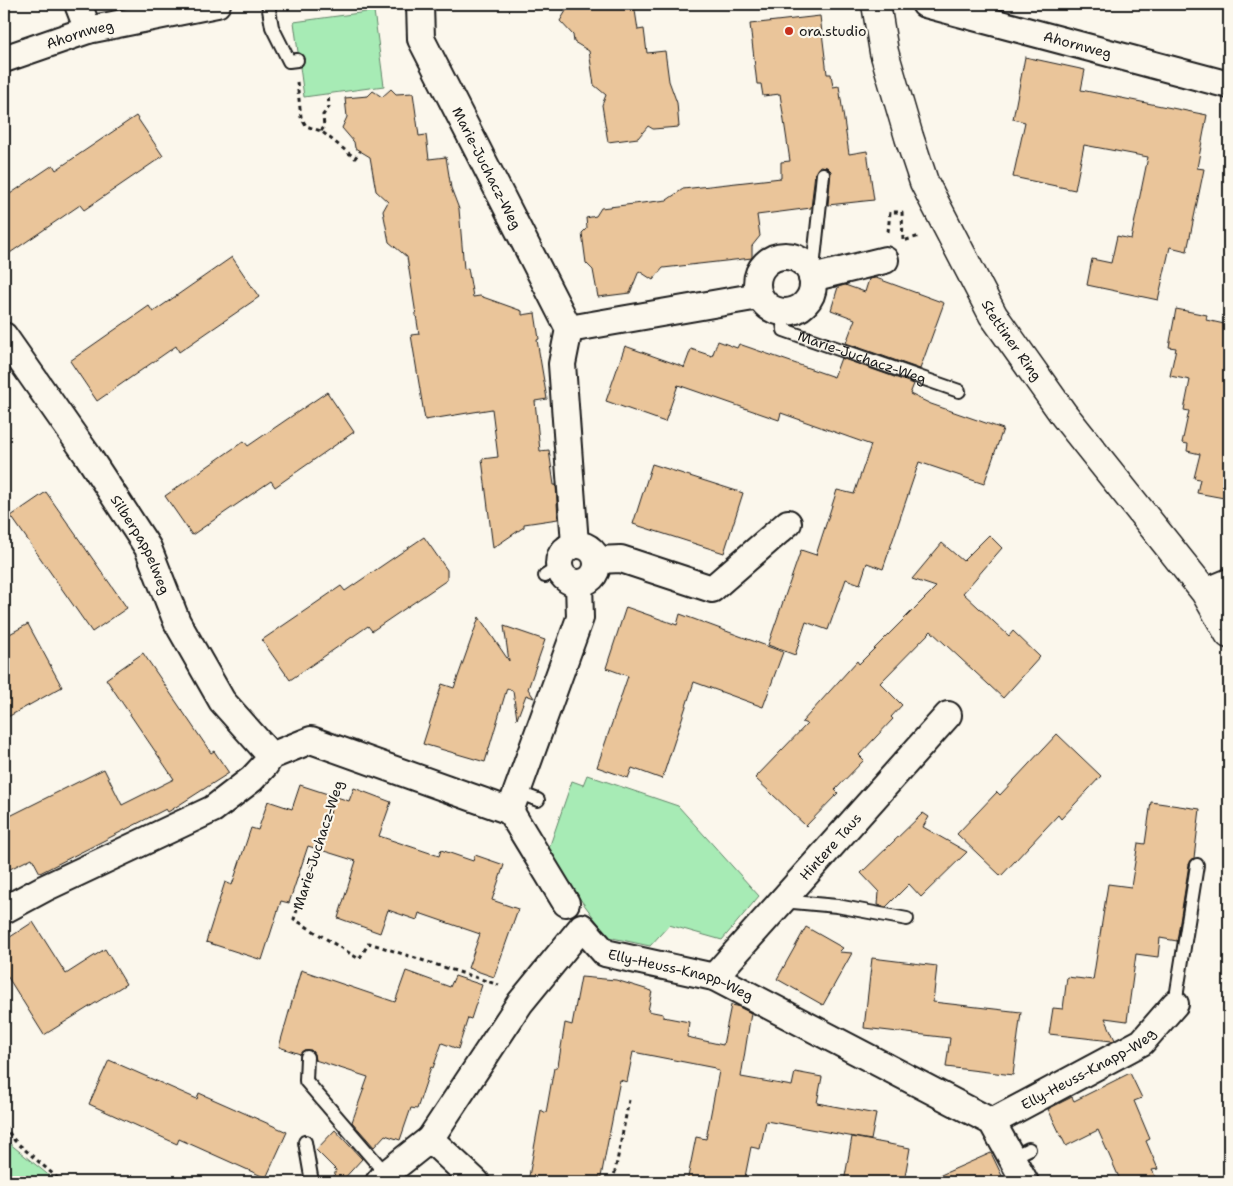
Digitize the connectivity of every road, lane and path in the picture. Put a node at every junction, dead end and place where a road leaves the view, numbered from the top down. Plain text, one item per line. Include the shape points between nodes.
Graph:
1 (78, 4) edge
2 (217, 4) edge
3 (268, 4) edge
4 (420, 4) edge
5 (876, 4) edge
6 (925, 4) edge
7 (88, 30) junction
8 (4, 59) edge
9 (293, 60) joint
10 (1229, 86) edge
11 (328, 94) dead end
12 (321, 131) junction
13 (360, 151) dead end
14 (822, 174) dead end
15 (890, 212) dead end
16 (903, 241) dead end
17 (886, 260) dead end
18 (812, 278) junction
19 (759, 296) junction
20 (781, 312) junction
21 (569, 329) junction
22 (4, 336) edge
23 (959, 390) dead end
24 (788, 523) dead end
25 (575, 544) junction
26 (598, 560) junction
27 (579, 583) junction
28 (1217, 587) edge
29 (1229, 634) edge
30 (948, 716) dead end
31 (349, 753) junction
32 (271, 756) junction
33 (522, 801) junction
34 (1197, 865) dead end
35 (782, 901) junction
36 (566, 903) dead end
37 (4, 910) edge
38 (907, 919) dead end
39 (714, 977) junction
40 (520, 1003) junction
41 (1175, 1004) joint
42 (307, 1057) dead end
43 (629, 1100) dead end
44 (992, 1122) junction
45 (4, 1126) edge
46 (430, 1139) junction
47 (306, 1142) dead end
48 (383, 1178) edge
49 (62, 1182) edge
50 (312, 1182) edge
51 (476, 1182) edge
52 (613, 1182) edge
53 (1025, 1182) edge

1 - 7 street
2 - 7 street, Ahornweg
3 - 9 lane via 272,27
4 - 21 street, Marie-Juchacz-Weg via 421,39
5 - 28 street, Stettiner Ring via 884,52 924,182 993,315 1064,415
6 - 10 street, Ahornweg
7 - 8 street, Ahornweg
9 - 12 path via 301,118 306,126
11 - 12 path via 329,107 324,114
12 - 13 path via 355,158
14 - 18 lane
15 - 16 path via 902,212
17 - 18 street
18 - 19 street via 802,262 785,256 776,258 761,269 757,287
18 - 20 street, Marie-Juchacz-Weg via 810,296 805,303 798,309
19 - 20 street via 764,304
19 - 21 street
20 - 23 lane, Marie-Juchacz-Weg via 784,330
21 - 25 street via 562,364
22 - 32 street, Silberpappelweg via 148,548 177,622 222,701
24 - 26 street via 712,589 621,559
25 - 26 street via 587,546
25 - 27 street via 561,554 552,572
26 - 27 street via 592,578
27 - 33 street via 580,618
28 - 29 street, Stettiner Ring
30 - 35 street, Hintere Taus
31 - 32 street via 311,740
31 - 33 street
31 - 40 path, Marie-Juchacz-Weg via 294,919 359,959 369,943 500,986
32 - 37 street via 252,779 213,810
33 - 36 street
34 - 41 lane
35 - 38 lane via 837,906
35 - 39 street, Hintere Taus
39 - 40 street, Elly-Heuss-Knapp-Weg via 676,961 605,953 582,927
39 - 44 street, Elly-Heuss-Knapp-Weg
40 - 46 street, Elly-Heuss-Knapp-Weg
41 - 44 street, Elly-Heuss-Knapp-Weg via 1142,1042
42 - 48 lane via 306,1081
43 - 52 path
44 - 53 street via 1020,1154
45 - 49 path via 15,1141
46 - 48 street, Elly-Heuss-Knapp-Weg
46 - 51 street
47 - 50 lane

